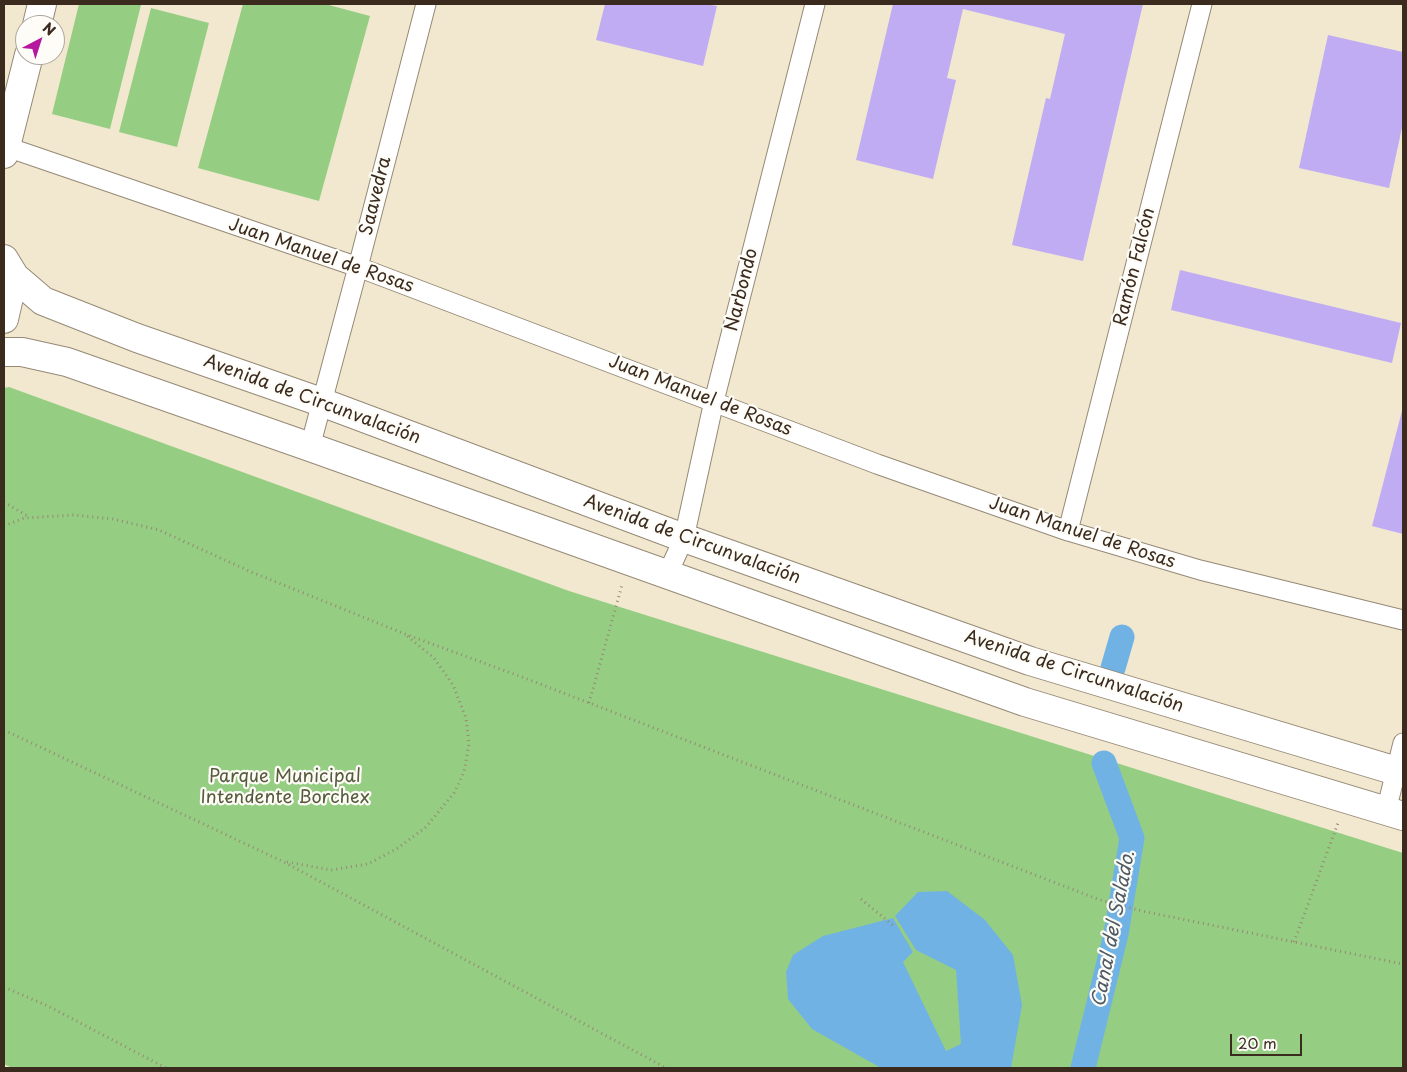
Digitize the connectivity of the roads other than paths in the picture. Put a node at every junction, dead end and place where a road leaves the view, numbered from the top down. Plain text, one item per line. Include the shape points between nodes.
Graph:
1 (426, 4) edge
2 (815, 4) edge
3 (1202, 4) edge
4 (26, 65) edge
5 (4, 149) edge
6 (4, 260) edge
7 (358, 267) junction
8 (4, 319) edge
9 (4, 352) edge
10 (714, 401) junction
11 (321, 402) junction
12 (310, 447) junction
13 (1068, 531) junction
14 (684, 538) junction
15 (667, 575) junction
16 (1403, 620) edge
17 (1403, 742) edge
18 (1400, 772) edge
19 (1394, 814) edge

1 - 7 street, Saavedra
2 - 10 street, Narbondo
3 - 13 street, Ramón Falcón
4 - 5 main road
5 - 7 street, Juan Manuel de Rosas
6 - 8 main road, Avenida de Circunvalación via 10,293
6 - 11 main road, Avenida de Circunvalación via 16,277 43,301 137,338
7 - 10 street, Juan Manuel de Rosas
7 - 11 street, Saavedra
9 - 12 main road via 22,352 68,362
10 - 13 street, Juan Manuel de Rosas via 878,464
10 - 14 street, Narbondo
11 - 12 street, Saavedra
11 - 14 main road, Avenida de Circunvalación
12 - 15 main road
13 - 16 street, Juan Manuel de Rosas via 1200,570
14 - 15 street, Narbondo
14 - 18 main road, Avenida de Circunvalación via 1030,661
15 - 19 main road via 1024,702
17 - 18 street
18 - 19 street

